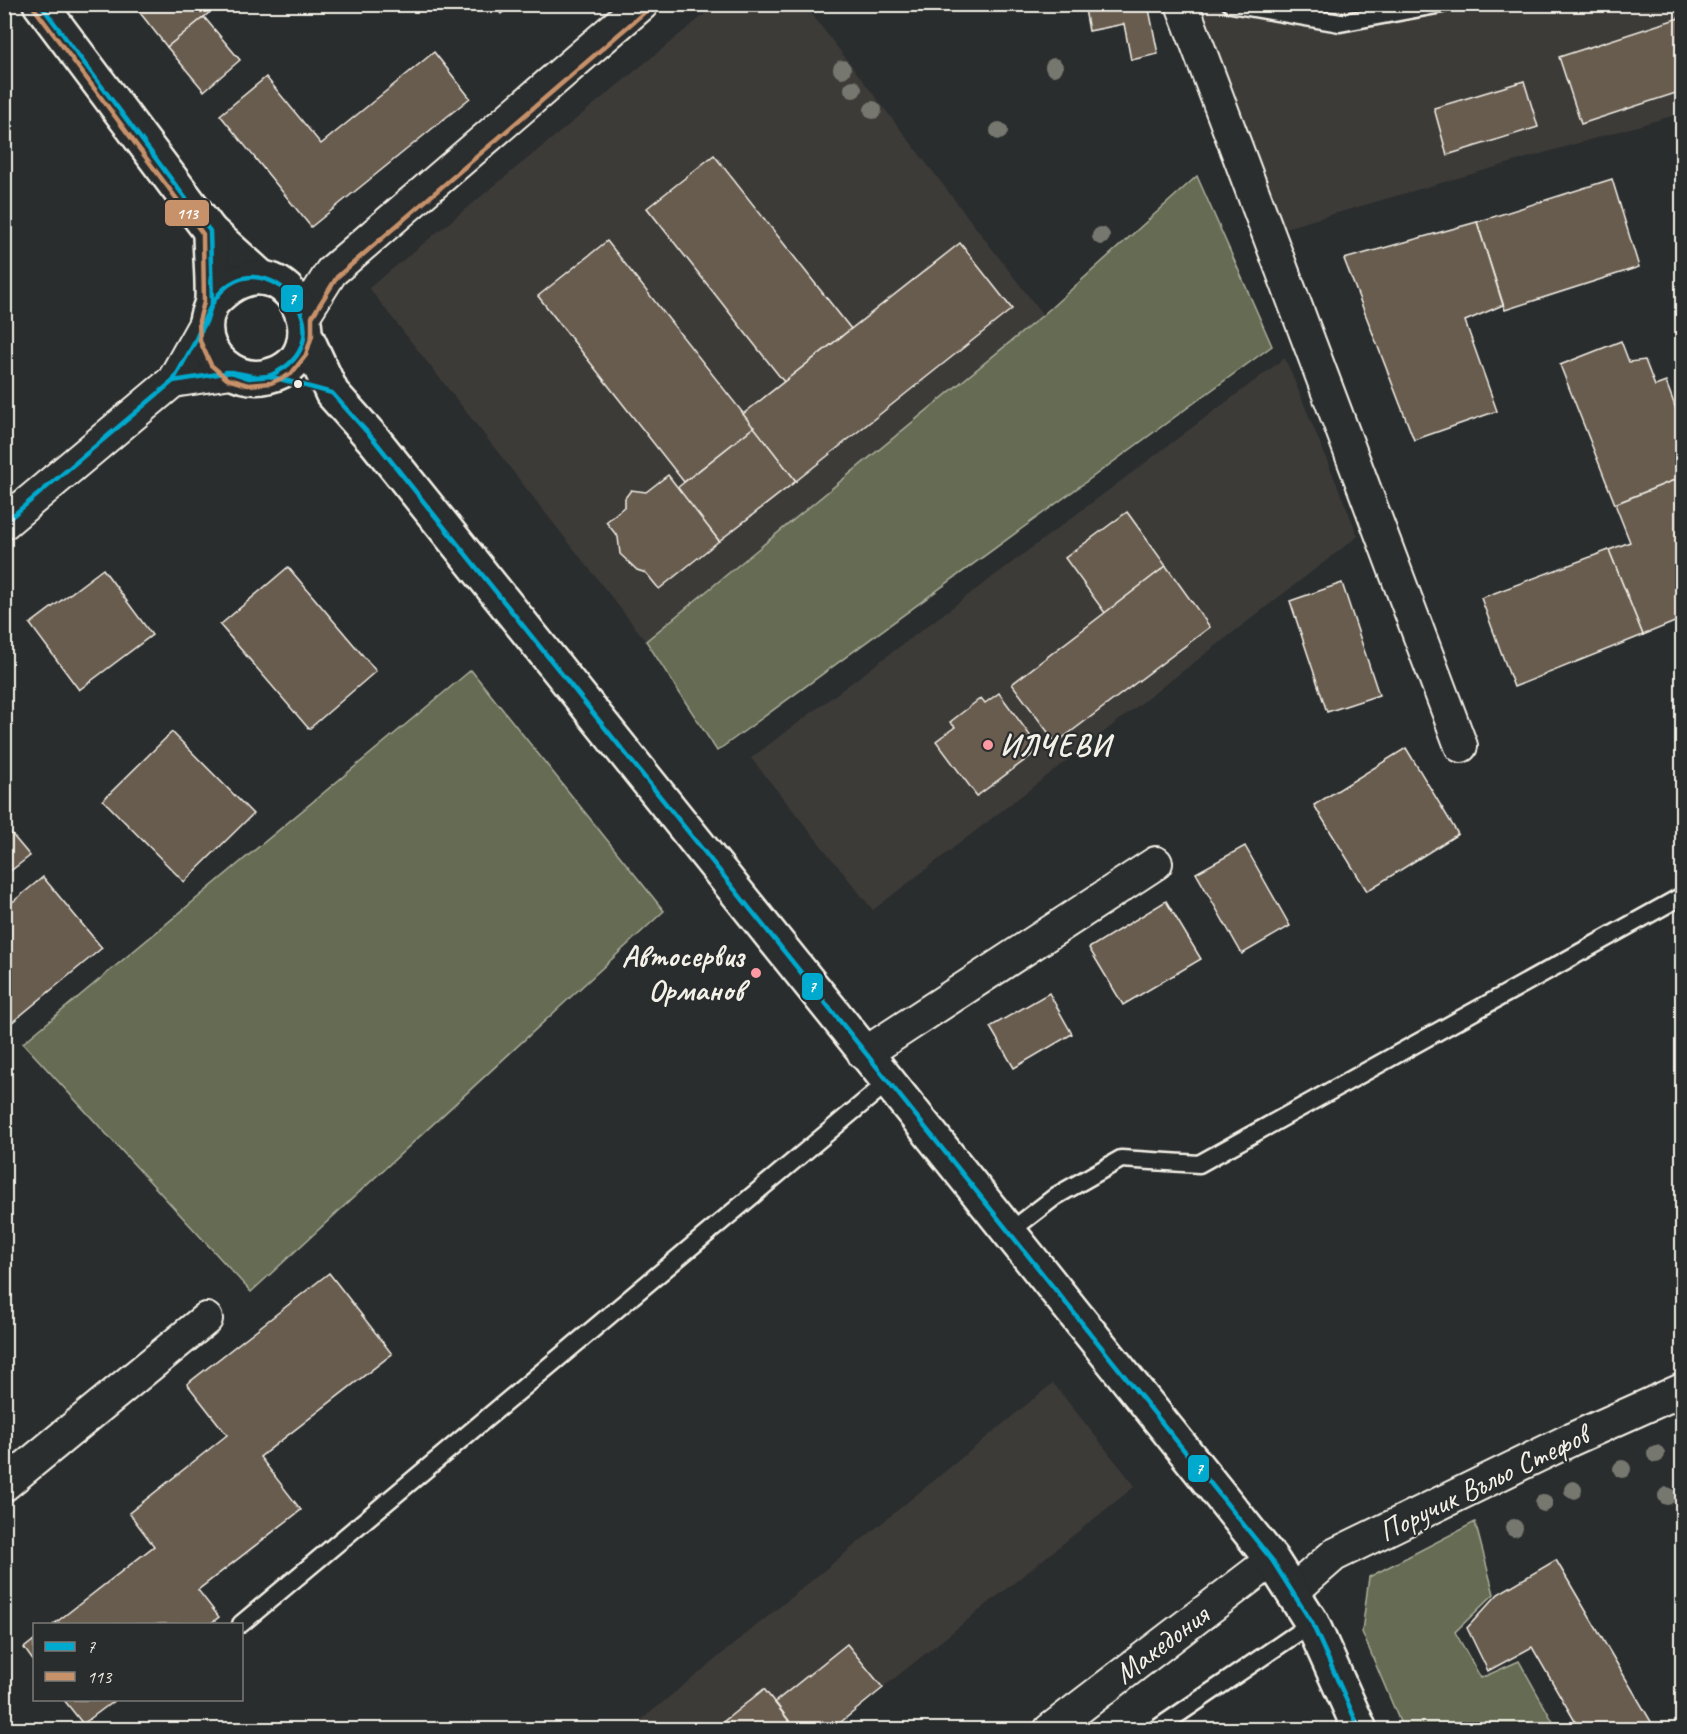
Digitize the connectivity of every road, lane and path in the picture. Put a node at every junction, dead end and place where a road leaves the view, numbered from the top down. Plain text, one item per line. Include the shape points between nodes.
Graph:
1 (40, 4) edge
2 (642, 4) edge
3 (1182, 4) edge
4 (1231, 4) edge
5 (1442, 4) edge
6 (210, 231) junction
7 (331, 272) junction
8 (271, 281) junction
9 (209, 312) junction
10 (305, 324) junction
11 (231, 372) junction
12 (269, 376) junction
13 (173, 381) junction
14 (332, 393) junction
15 (4, 523) edge
16 (1461, 746) dead end
17 (1156, 862) dead end
18 (1683, 896) edge
19 (864, 1054) junction
20 (888, 1082) junction
21 (1008, 1233) junction
22 (206, 1319) dead end
23 (1683, 1390) edge
24 (4, 1485) edge
25 (1272, 1560) junction
26 (1292, 1592) junction
27 (242, 1623) edge
28 (1312, 1623) junction
29 (1050, 1730) edge
30 (1155, 1730) edge
31 (1360, 1730) edge

1 - 6 street
2 - 7 street
3 - 16 street
4 - 5 lane via 1340,23
6 - 8 street
6 - 9 street
7 - 8 street
7 - 10 street
8 - 9 street via 242,279 225,289
8 - 10 street via 296,297
9 - 11 street via 207,342 216,359
9 - 13 street
10 - 12 street via 299,353 286,368
10 - 14 street
11 - 12 street via 249,378
11 - 13 street
12 - 14 street
13 - 15 street
14 - 19 street via 375,441
17 - 19 street
18 - 21 lane via 1199,1164 1121,1160 1056,1196
19 - 20 street
20 - 21 street
20 - 27 lane
21 - 25 street
22 - 24 street
23 - 26 street, Поручик Въльо Стефов via 1570,1440 1334,1555
25 - 26 street
25 - 29 street, Македония
26 - 28 street
28 - 30 lane
28 - 31 street

